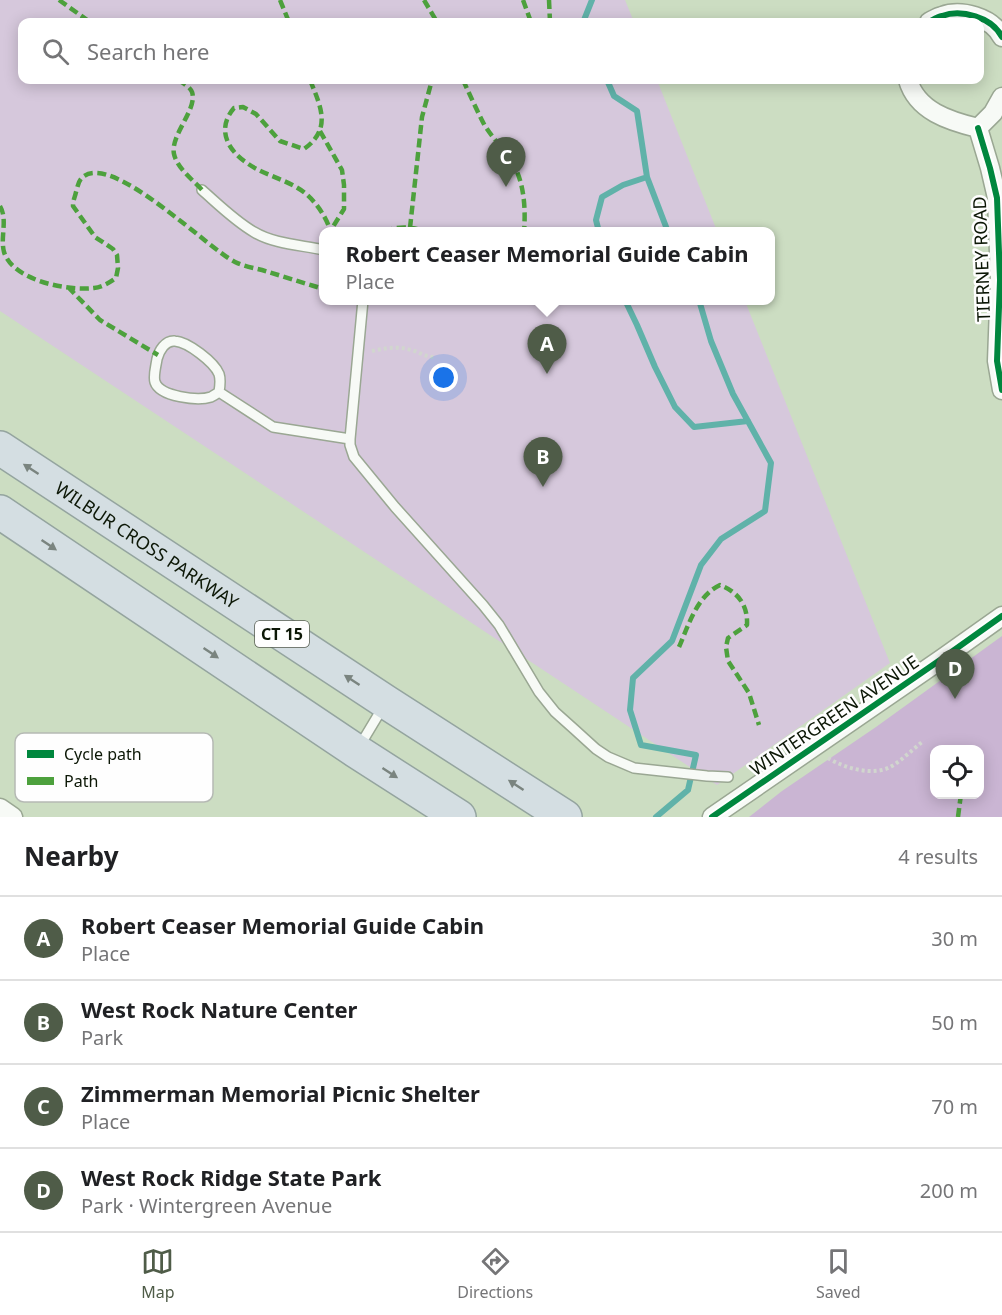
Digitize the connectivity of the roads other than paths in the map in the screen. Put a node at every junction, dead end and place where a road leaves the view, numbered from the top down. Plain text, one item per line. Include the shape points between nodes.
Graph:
1 (937, 18) edge
2 (978, 18) edge
3 (984, 21) edge
4 (1002, 37) edge
5 (909, 84) edge
6 (1002, 98) edge
7 (978, 129) junction
8 (202, 190) dead end
9 (319, 249) edge
10 (363, 305) edge
11 (1002, 390) edge
12 (219, 392) junction
13 (350, 439) junction
14 (0, 448) edge
15 (0, 512) edge
16 (1002, 616) edge
17 (386, 702) junction
18 (356, 751) junction
19 (728, 777) dead end
20 (0, 808) edge
21 (14, 817) edge
22 (459, 817) edge
23 (565, 817) edge
24 (712, 817) edge

1 - 2 street via 965,13
3 - 4 street
5 - 7 street via 925,106 942,117
6 - 7 street
7 - 11 street, TIERNEY ROAD via 997,198 997,361
8 - 9 lane via 255,233
10 - 13 lane
12 - 12 lane via 219,374 205,357 183,343 174,341 164,346 155,369 159,388 191,398 212,397
12 - 13 lane via 273,427
13 - 19 lane via 354,457 394,507 499,625 539,692 596,749 634,768
17 -> 14 highway, WILBUR CROSS PARKWAY / CT 15
15 -> 18 highway
16 - 24 street, WINTERGREEN AVENUE
17 - 18 lane
23 -> 17 highway, WILBUR CROSS PARKWAY / CT 15
18 -> 22 highway
20 - 21 street

